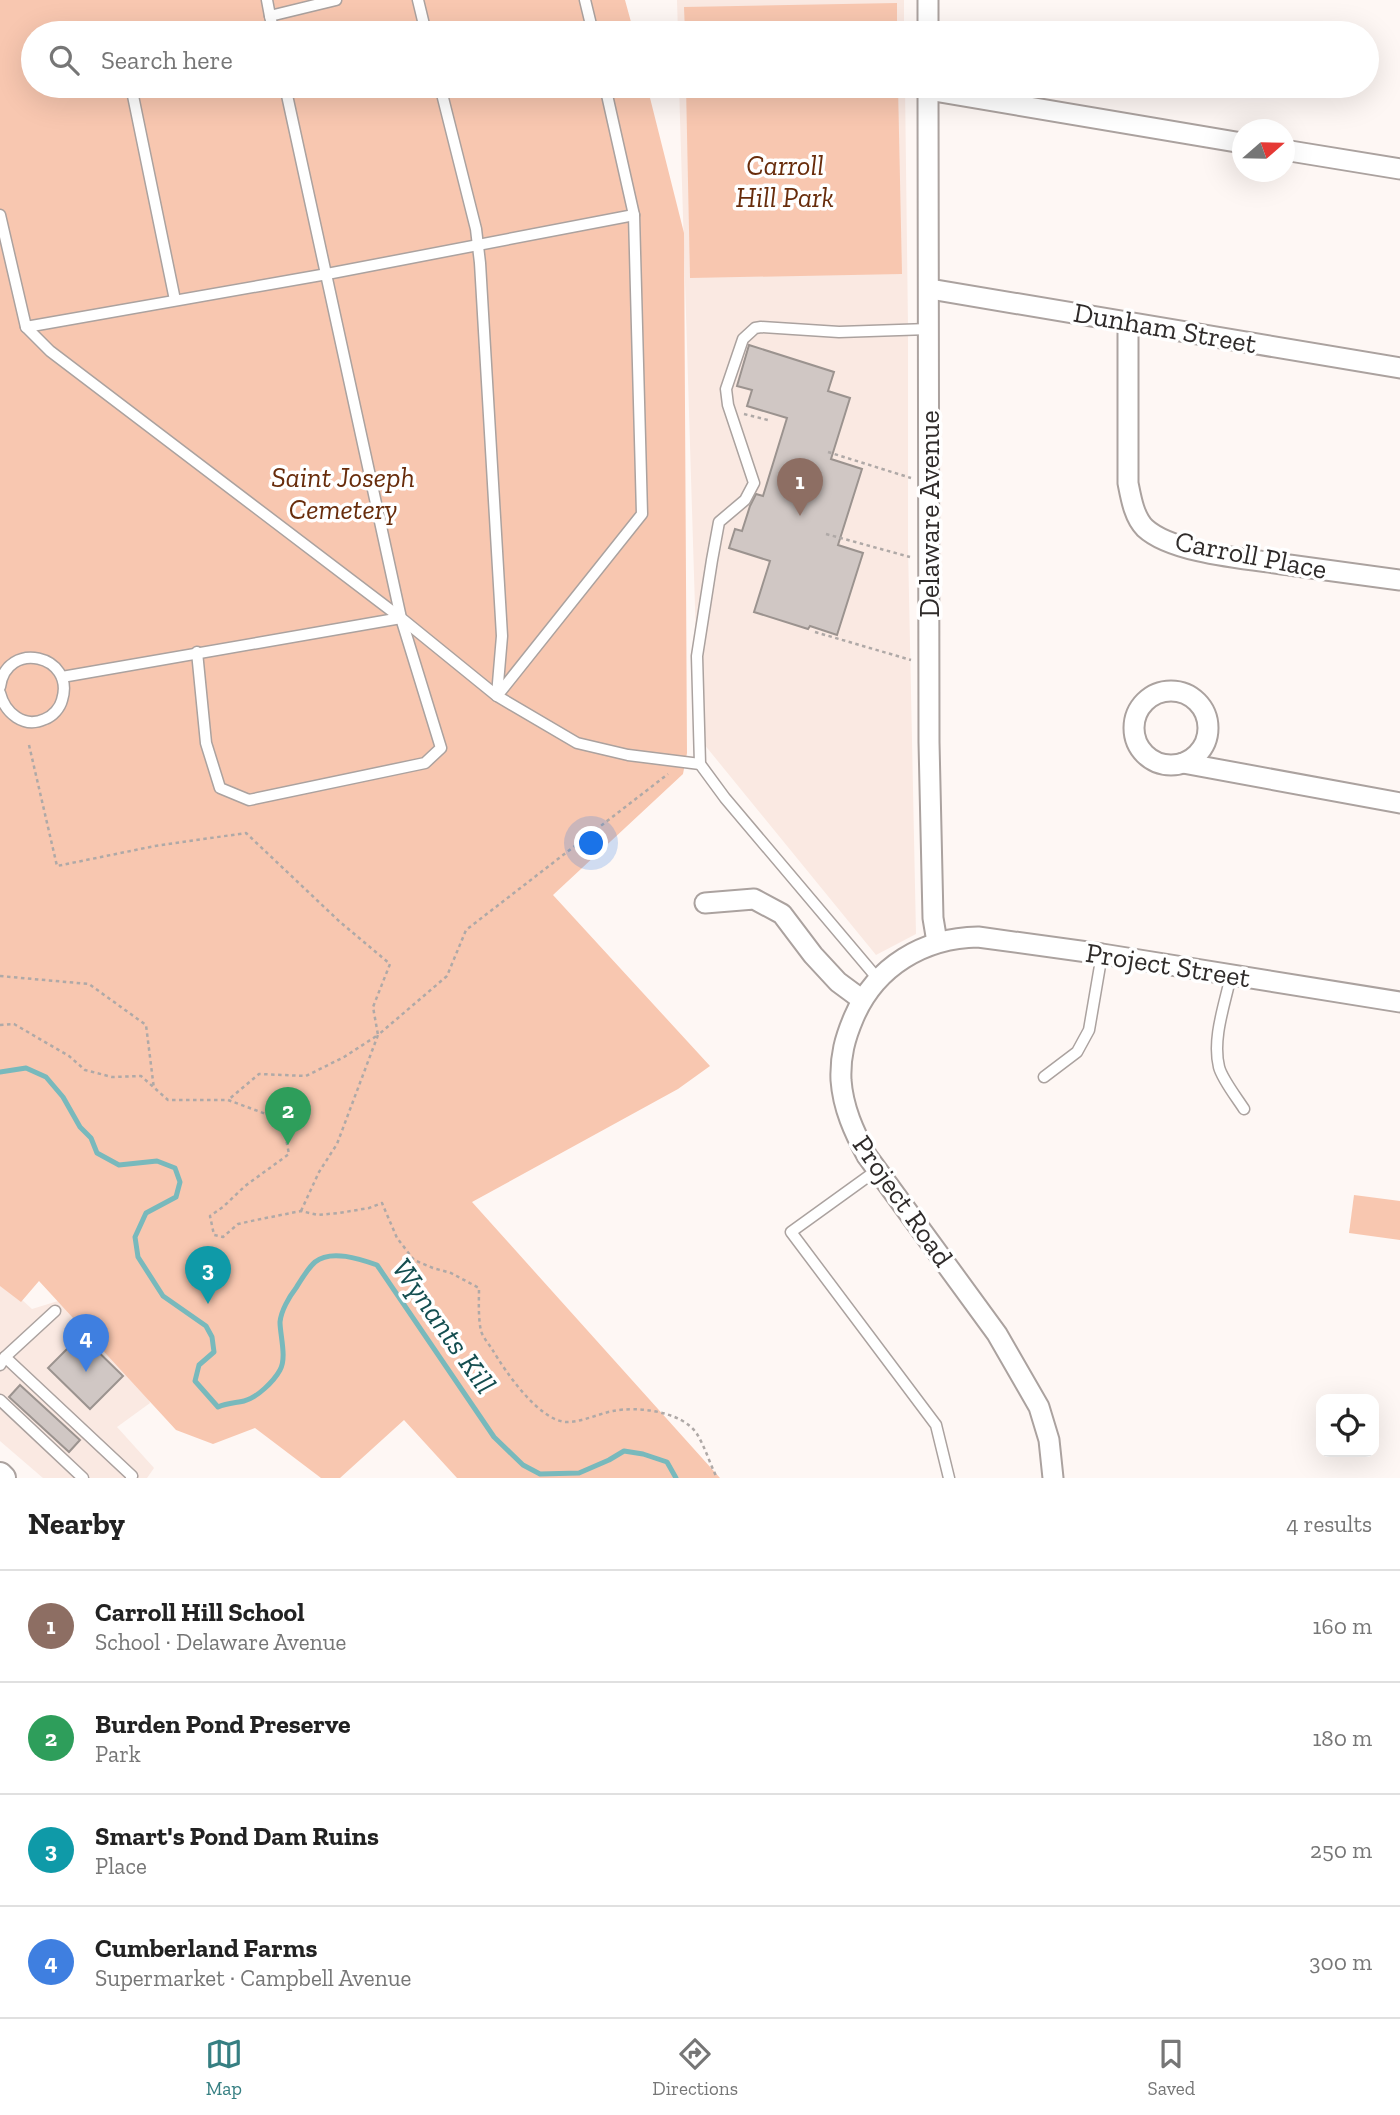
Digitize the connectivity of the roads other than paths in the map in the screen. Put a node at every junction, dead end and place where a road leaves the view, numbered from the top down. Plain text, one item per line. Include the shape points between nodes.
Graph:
1 (267, 0) edge
2 (336, 0) edge
3 (418, 0) edge
4 (585, 0) edge
5 (928, 0) edge
6 (270, 16) junction
7 (271, 21) edge
8 (423, 21) edge
9 (590, 21) edge
10 (928, 21) edge
11 (133, 98) edge
12 (288, 98) edge
13 (443, 98) edge
14 (608, 98) edge
15 (928, 98) edge
16 (985, 98) edge
17 (1232, 141) edge
18 (1295, 152) edge
19 (1400, 169) edge
20 (0, 215) edge
21 (634, 215) junction
22 (477, 246) junction
23 (327, 274) junction
24 (929, 289) junction
25 (175, 300) junction
26 (1128, 322) junction
27 (26, 327) junction
28 (929, 329) junction
29 (1400, 368) edge
30 (1400, 580) edge
31 (401, 618) junction
32 (197, 652) junction
33 (62, 677) junction
34 (0, 687) edge
35 (0, 693) edge
36 (497, 696) junction
37 (1183, 763) dead end
38 (701, 764) junction
39 (1400, 803) edge
40 (705, 903) dead end
41 (937, 942) junction
42 (1101, 954) junction
43 (1231, 975) junction
44 (878, 979) junction
45 (861, 999) junction
46 (1400, 1002) edge
47 (1044, 1077) dead end
48 (1244, 1109) dead end
49 (877, 1170) junction
50 (55, 1311) dead end
51 (2, 1361) edge
52 (0, 1400) edge
53 (83, 1478) edge
54 (131, 1478) edge
55 (949, 1478) edge
56 (1053, 1478) edge

1 - 6 lane
2 - 6 lane
3 - 8 lane
4 - 9 lane
5 - 10 street
6 - 7 lane
11 - 25 lane
12 - 23 lane
13 - 22 lane
14 - 21 lane
15 - 24 street, Delaware Avenue
16 - 17 street
18 - 19 street
20 - 27 lane
21 - 22 lane
21 - 36 lane via 642,514
22 - 23 lane
22 - 36 lane via 502,636
23 - 25 lane
23 - 31 lane
24 - 26 street, Dunham Street
24 - 28 street, Delaware Avenue
25 - 27 lane
26 - 29 street, Dunham Street
26 - 30 street, Carroll Place via 1128,483 1144,527 1180,546 1217,554
27 - 31 lane via 50,351
28 - 38 lane via 839,332 761,327 743,339 726,389 754,484 745,500 719,522 697,656
28 - 41 street, Delaware Avenue via 929,743
31 - 32 lane
31 - 32 lane via 442,748 425,763 249,800 220,788 206,743
31 - 36 lane
32 - 33 lane
33 - 34 lane via 46,660 24,658 6,670
33 - 35 lane via 60,706 35,722 15,717
36 - 38 lane via 577,743
37 - 39 street
38 - 44 lane
40 - 45 street via 754,899 782,914 838,982
41 - 42 street, Project Street via 978,937
41 - 44 street, Project Road via 905,956
42 - 43 street, Project Street
42 - 47 lane via 1089,1030 1077,1052
43 - 46 street, Project Street
43 - 48 lane via 1219,1030 1218,1060
44 - 45 street, Project Road
45 - 49 street, Project Road via 844,1040 841,1080 852,1127
49 - 55 lane via 791,1232 936,1425
49 - 56 street, Project Road via 997,1334 1039,1407
50 - 51 lane
51 - 54 lane
52 - 53 lane via 31,1423

